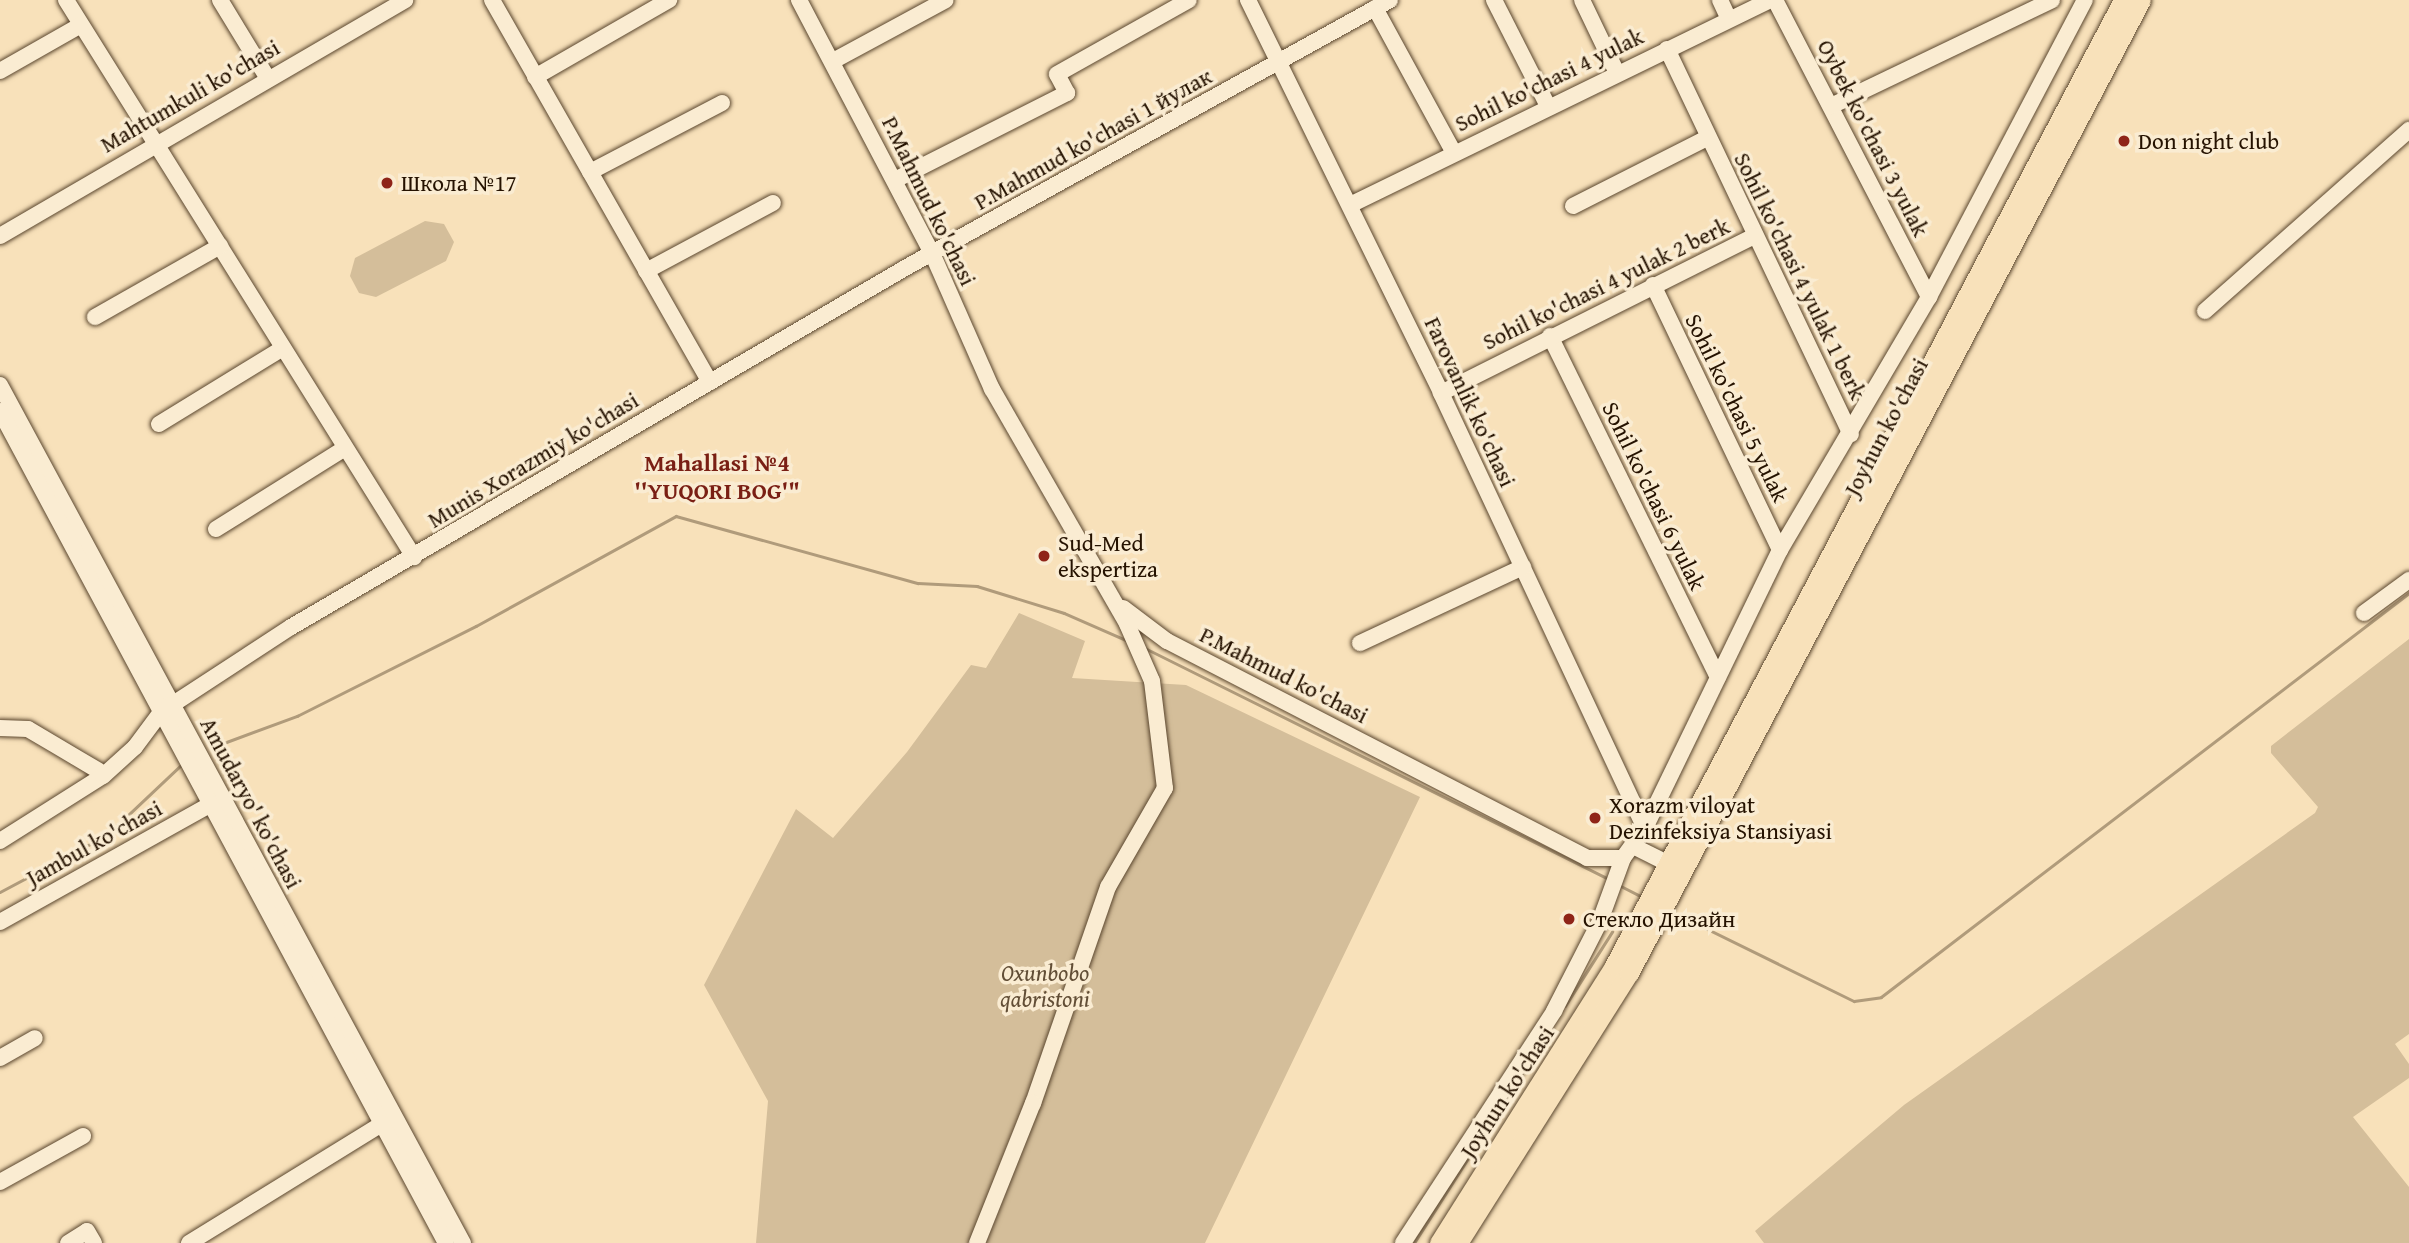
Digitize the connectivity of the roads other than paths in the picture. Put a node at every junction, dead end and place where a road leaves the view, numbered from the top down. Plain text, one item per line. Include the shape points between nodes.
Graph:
1 (66, 0) edge
2 (220, 0) edge
3 (405, 0) edge
4 (492, 0) edge
5 (669, 0) edge
6 (799, 0) edge
7 (946, 0) edge
8 (1189, 0) edge
9 (1248, 0) edge
10 (1390, 0) edge
11 (1494, 0) edge
12 (1582, 0) edge
13 (1720, 0) edge
14 (1772, 0) edge
15 (2052, 0) edge
16 (2085, 0) edge
17 (2123, 0) edge
18 (2141, 0) edge
19 (1375, 8) junction
20 (1729, 19) junction
21 (81, 25) junction
22 (1667, 49) junction
23 (833, 61) junction
24 (1276, 65) junction
25 (0, 71) edge
26 (1617, 73) junction
27 (536, 77) junction
28 (267, 78) junction
29 (722, 103) dead end
30 (1548, 106) junction
31 (1832, 106) junction
32 (2409, 130) edge
33 (1707, 138) junction
34 (156, 141) junction
35 (1453, 151) junction
36 (590, 172) junction
37 (895, 180) junction
38 (773, 203) dead end
39 (1350, 205) junction
40 (1573, 206) dead end
41 (0, 236) edge
42 (1754, 236) junction
43 (220, 246) junction
44 (932, 253) junction
45 (646, 271) junction
46 (1653, 285) junction
47 (1929, 297) junction
48 (2205, 311) dead end
49 (95, 317) dead end
50 (1550, 336) junction
51 (283, 348) junction
52 (710, 382) junction
53 (0, 384) edge
54 (1441, 393) junction
55 (0, 411) edge
56 (159, 424) dead end
57 (1012, 426) junction
58 (1851, 434) junction
59 (345, 448) junction
60 (216, 529) dead end
61 (1780, 550) junction
62 (414, 557) junction
63 (1523, 567) junction
64 (2409, 580) edge
65 (2364, 613) dead end
66 (1360, 643) dead end
67 (1718, 677) junction
68 (166, 708) junction
69 (0, 728) edge
70 (99, 771) dead end
71 (211, 804) junction
72 (1645, 828) junction
73 (0, 841) edge
74 (1624, 858) junction
75 (1672, 871) junction
76 (0, 922) edge
77 (1622, 970) junction
78 (35, 1038) dead end
79 (0, 1058) edge
80 (382, 1124) junction
81 (83, 1136) dead end
82 (0, 1182) edge
83 (68, 1243) edge
84 (94, 1243) edge
85 (189, 1243) edge
86 (446, 1243) edge
87 (463, 1243) edge
88 (977, 1243) edge
89 (1403, 1243) edge
90 (1440, 1243) edge
91 (1458, 1243) edge

1 - 21 street
2 - 28 street
3 - 28 street, Mahtumkuli ko'chasi
4 - 27 street
5 - 27 street
6 - 23 street, P.Mahmud ko'chasi
7 - 23 street
8 - 37 street via 1057,74 1067,93
9 - 24 street, Farovanlik ko'chasi
10 - 19 street, P.Mahmud ko'chasi 1 йулак
11 - 30 street
12 - 26 street
13 - 20 street
14 - 20 street, Sohil ko'chasi 4 yulak
14 - 31 street, Oybek ko'chasi 3 yulak
15 - 31 street
16 - 47 street, Joyhun ko'chasi
17 - 75 main road, Joyhun ko'chasi
18 - 75 main road, Joyhun ko'chasi
19 - 24 street, P.Mahmud ko'chasi 1 йулак
19 - 35 street
20 - 22 street, Sohil ko'chasi 4 yulak
21 - 25 street
21 - 34 street
22 - 26 street, Sohil ko'chasi 4 yulak
22 - 33 street, Sohil ko'chasi 4 yulak 1 berk
23 - 37 street, P.Mahmud ko'chasi
24 - 39 street, Farovanlik ko'chasi
24 - 44 street, P.Mahmud ko'chasi 1 йулак
26 - 30 street, Sohil ko'chasi 4 yulak
27 - 36 street
28 - 34 street, Mahtumkuli ko'chasi
29 - 36 street
30 - 35 street, Sohil ko'chasi 4 yulak
31 - 47 street, Oybek ko'chasi 3 yulak
32 - 48 street
33 - 40 street, Sohil ko'chasi 4 yulak 1 berk
33 - 42 street, Sohil ko'chasi 4 yulak 1 berk
34 - 41 street, Mahtumkuli ko'chasi
34 - 43 street
35 - 39 street, Sohil ko'chasi 4 yulak
36 - 45 street
37 - 44 street, P.Mahmud ko'chasi
38 - 45 street
39 - 54 street, Farovanlik ko'chasi
42 - 46 street, Sohil ko'chasi 4 yulak 2 berk
42 - 58 street, Sohil ko'chasi 4 yulak 1 berk
43 - 49 street
43 - 51 street
44 - 52 street, Munis Xorazmiy ko'chasi
44 - 57 street, P.Mahmud ko'chasi
45 - 52 street
46 - 50 street, Sohil ko'chasi 4 yulak 2 berk
46 - 61 street, Sohil ko'chasi 5 yulak
47 - 58 street, Joyhun ko'chasi
50 - 54 street, Sohil ko'chasi 4 yulak 2 berk
50 - 67 street, Sohil ko'chasi 6 yulak
51 - 56 street
51 - 59 street
52 - 62 street, Munis Xorazmiy ko'chasi
53 - 68 street, Amudaryo' ko'chasi
54 - 63 street, Farovanlik ko'chasi
55 - 68 street, Amudaryo' ko'chasi
57 - 74 street, P.Mahmud ko'chasi via 1128,615 1167,641 1587,858
57 - 88 street, P.Mahmud ko'chasi via 1127,624 1153,681 1165,788 1108,887 1033,1103
58 - 61 street, Joyhun ko'chasi
59 - 60 street
59 - 62 street
61 - 67 street, Joyhun ko'chasi
62 - 68 street, Munis Xorazmiy ko'chasi via 291,627
63 - 66 street
63 - 72 street, Farovanlik ko'chasi
64 - 65 street
67 - 72 street, Joyhun ko'chasi
68 - 71 street, Amudaryo' ko'chasi
68 - 73 street, Jambul ko'chasi via 135,747 103,776
68 - 87 street, Amudaryo' ko'chasi
69 - 70 street via 28,729
71 - 76 street, Jambul ko'chasi
71 - 80 street, Amudaryo' ko'chasi
72 - 74 street, Joyhun ko'chasi
74 - 75 street
74 - 89 street, Joyhun ko'chasi via 1600,921 1554,1011
75 - 77 main road
77 - 90 main road, Joyhun ko'chasi
77 - 91 main road, Joyhun ko'chasi
78 - 79 street
80 - 85 street
80 - 86 street, Amudaryo' ko'chasi
81 - 82 street
83 - 84 street via 87,1231

